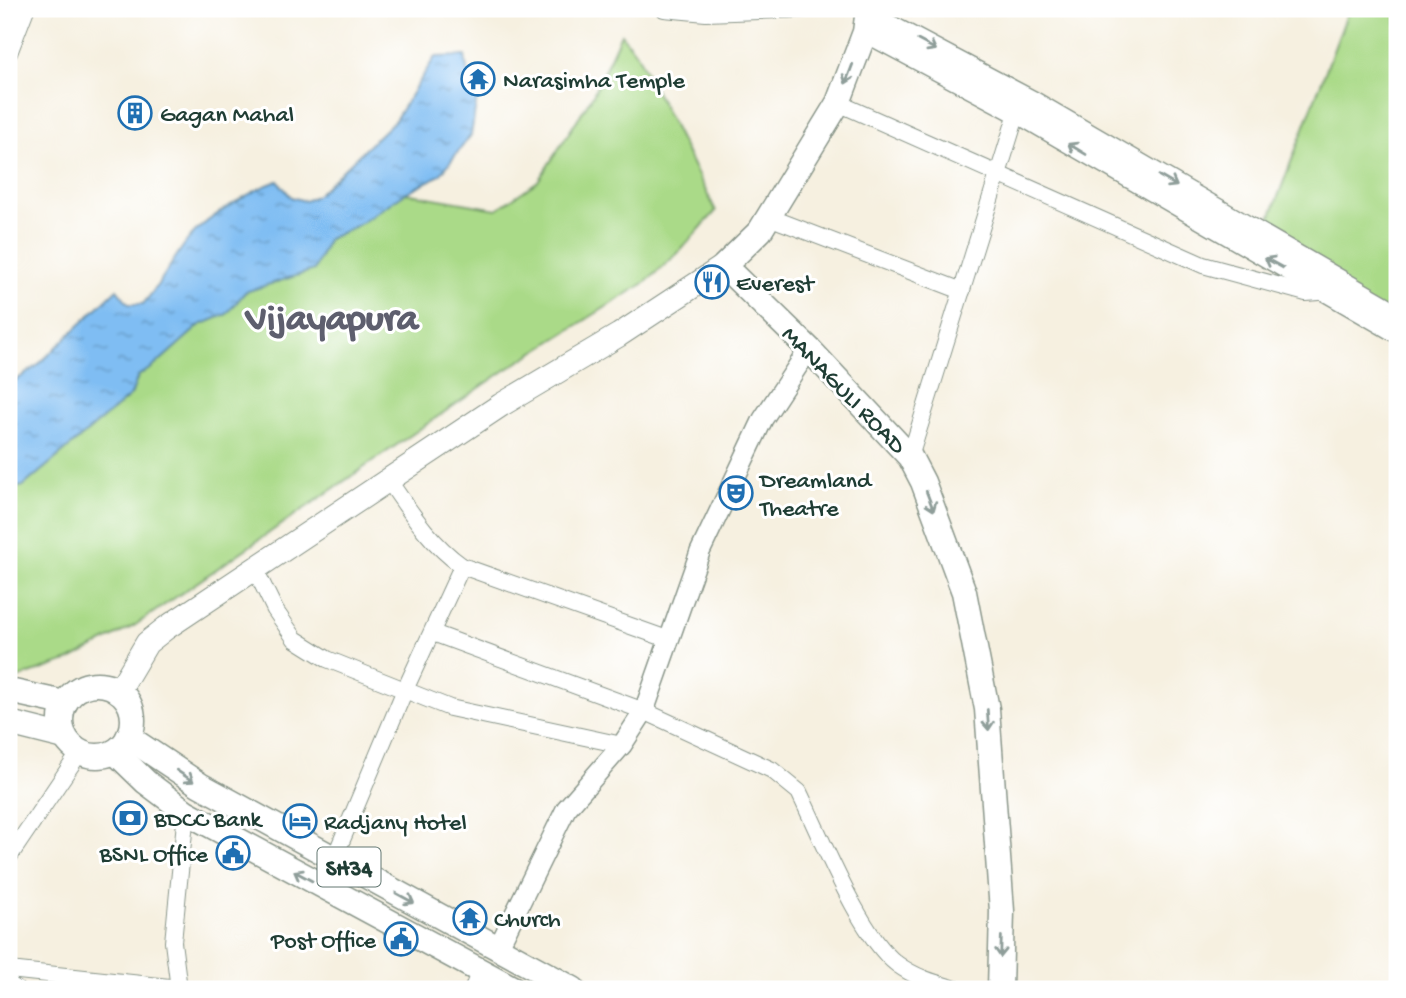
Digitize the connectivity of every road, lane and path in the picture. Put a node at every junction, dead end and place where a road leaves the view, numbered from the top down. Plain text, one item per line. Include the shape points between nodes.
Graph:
1 (26, 9) edge
2 (664, 9) edge
3 (807, 9) edge
4 (867, 18) edge
5 (9, 53) edge
6 (838, 103) junction
7 (1017, 113) junction
8 (998, 176) junction
9 (769, 217) junction
10 (724, 266) junction
11 (1346, 283) junction
12 (962, 290) junction
13 (1327, 293) junction
14 (1397, 313) edge
15 (1397, 333) edge
16 (809, 349) junction
17 (910, 457) junction
18 (389, 481) junction
19 (462, 566) junction
20 (255, 569) junction
21 (433, 633) junction
22 (670, 640) junction
23 (9, 691) edge
24 (118, 691) junction
25 (404, 692) junction
26 (64, 704) junction
27 (644, 711) junction
28 (9, 723) edge
29 (72, 745) junction
30 (122, 745) junction
31 (622, 745) junction
32 (186, 812) junction
33 (9, 858) edge
34 (334, 859) junction
35 (498, 948) junction
36 (9, 970) edge
37 (476, 980) edge
38 (9, 984) edge
39 (16, 989) edge
40 (179, 989) edge
41 (514, 989) edge
42 (573, 989) edge
43 (956, 989) edge
44 (1000, 989) edge

1 - 5 street
2 - 3 street via 706,13
4 -> 6 main road
4 - 7 street
4 -> 11 street via 1032,101
6 - 8 street
6 - 9 main road
7 - 8 street
13 -> 7 street
8 - 12 street
8 - 13 street via 1223,272 1306,293
9 - 10 main road
9 - 12 street
10 - 16 main road, MANAGULI ROAD
10 - 18 main road via 500,405
11 - 13 street
11 - 14 street
12 - 17 street
13 - 15 street
16 - 17 main road, MANAGULI ROAD
16 - 22 street via 758,430 700,552
17 -> 44 main road, MANAGULI ROAD via 964,592 987,709 1002,911
18 - 19 street via 422,530
18 - 20 main road
19 - 21 street
19 - 22 street
20 - 24 main road via 147,643
20 - 25 street via 295,639 327,659
21 - 25 street
21 - 27 street
22 - 27 street
23 - 26 main road
24 - 26 main road via 107,686 82,687
24 - 30 main road via 132,713
25 - 31 street via 450,708
25 - 34 street
26 - 29 main road via 61,726
27 - 31 street
27 - 43 street via 788,780 799,792 871,938 920,979
28 - 29 main road
29 - 30 main road via 91,756
29 - 33 street
30 - 32 main road, SH34 via 146,782
30 -> 34 main road, SH34
31 - 35 street via 566,809
37 -> 32 main road, SH34
32 - 40 street via 173,942
34 -> 35 main road, SH34
35 - 42 main road, SH34
36 - 40 street
37 - 41 main road, SH34
38 - 39 street

